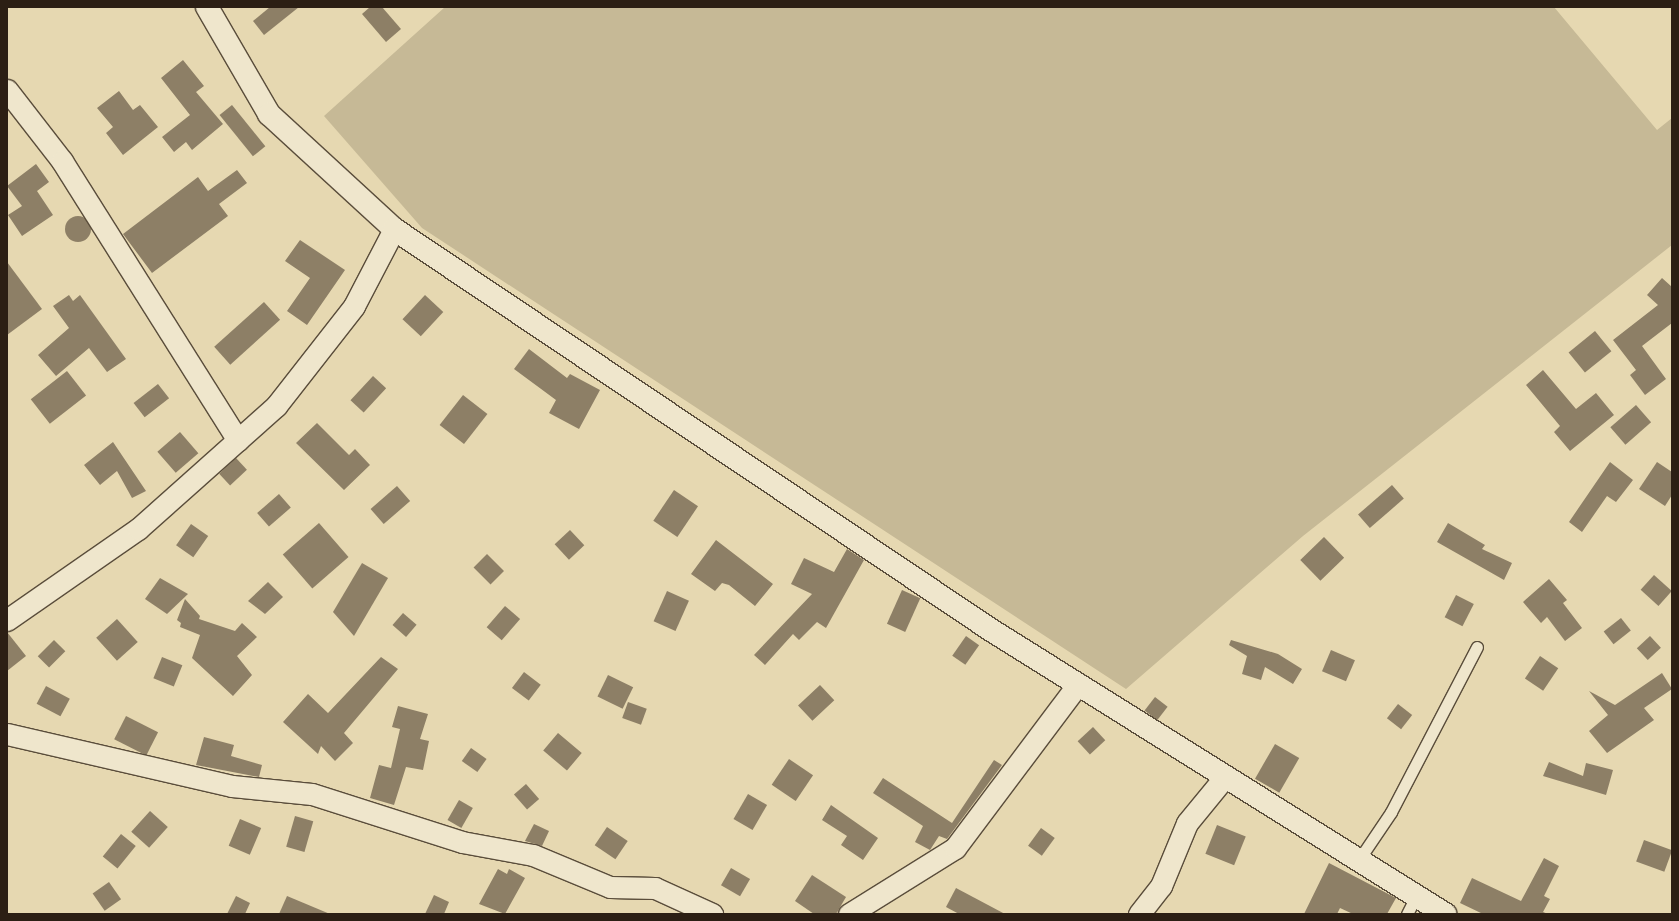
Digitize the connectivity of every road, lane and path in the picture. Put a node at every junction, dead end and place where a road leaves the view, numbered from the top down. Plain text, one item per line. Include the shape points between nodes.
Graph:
1 (207, 7) edge
2 (7, 90) edge
3 (394, 229) junction
4 (238, 440) junction
5 (7, 620) edge
6 (1477, 647) dead end
7 (1078, 684) junction
8 (7, 734) edge
9 (1224, 778) junction
10 (1358, 860) junction
11 (1411, 905) edge
12 (712, 914) edge
13 (850, 914) edge
14 (1139, 914) edge
15 (1445, 914) edge

1 - 3 street via 269,114
2 - 4 street via 62,162
3 - 4 street via 354,306 276,406
3 - 7 street
4 - 5 street via 138,529
6 - 10 lane via 1391,812
7 - 9 street
7 - 13 street via 955,848
8 - 12 street via 232,786 312,794 462,842 534,855 610,887 655,888
9 - 10 street
9 - 14 street via 1187,823 1160,886
10 - 11 street
11 - 15 street

